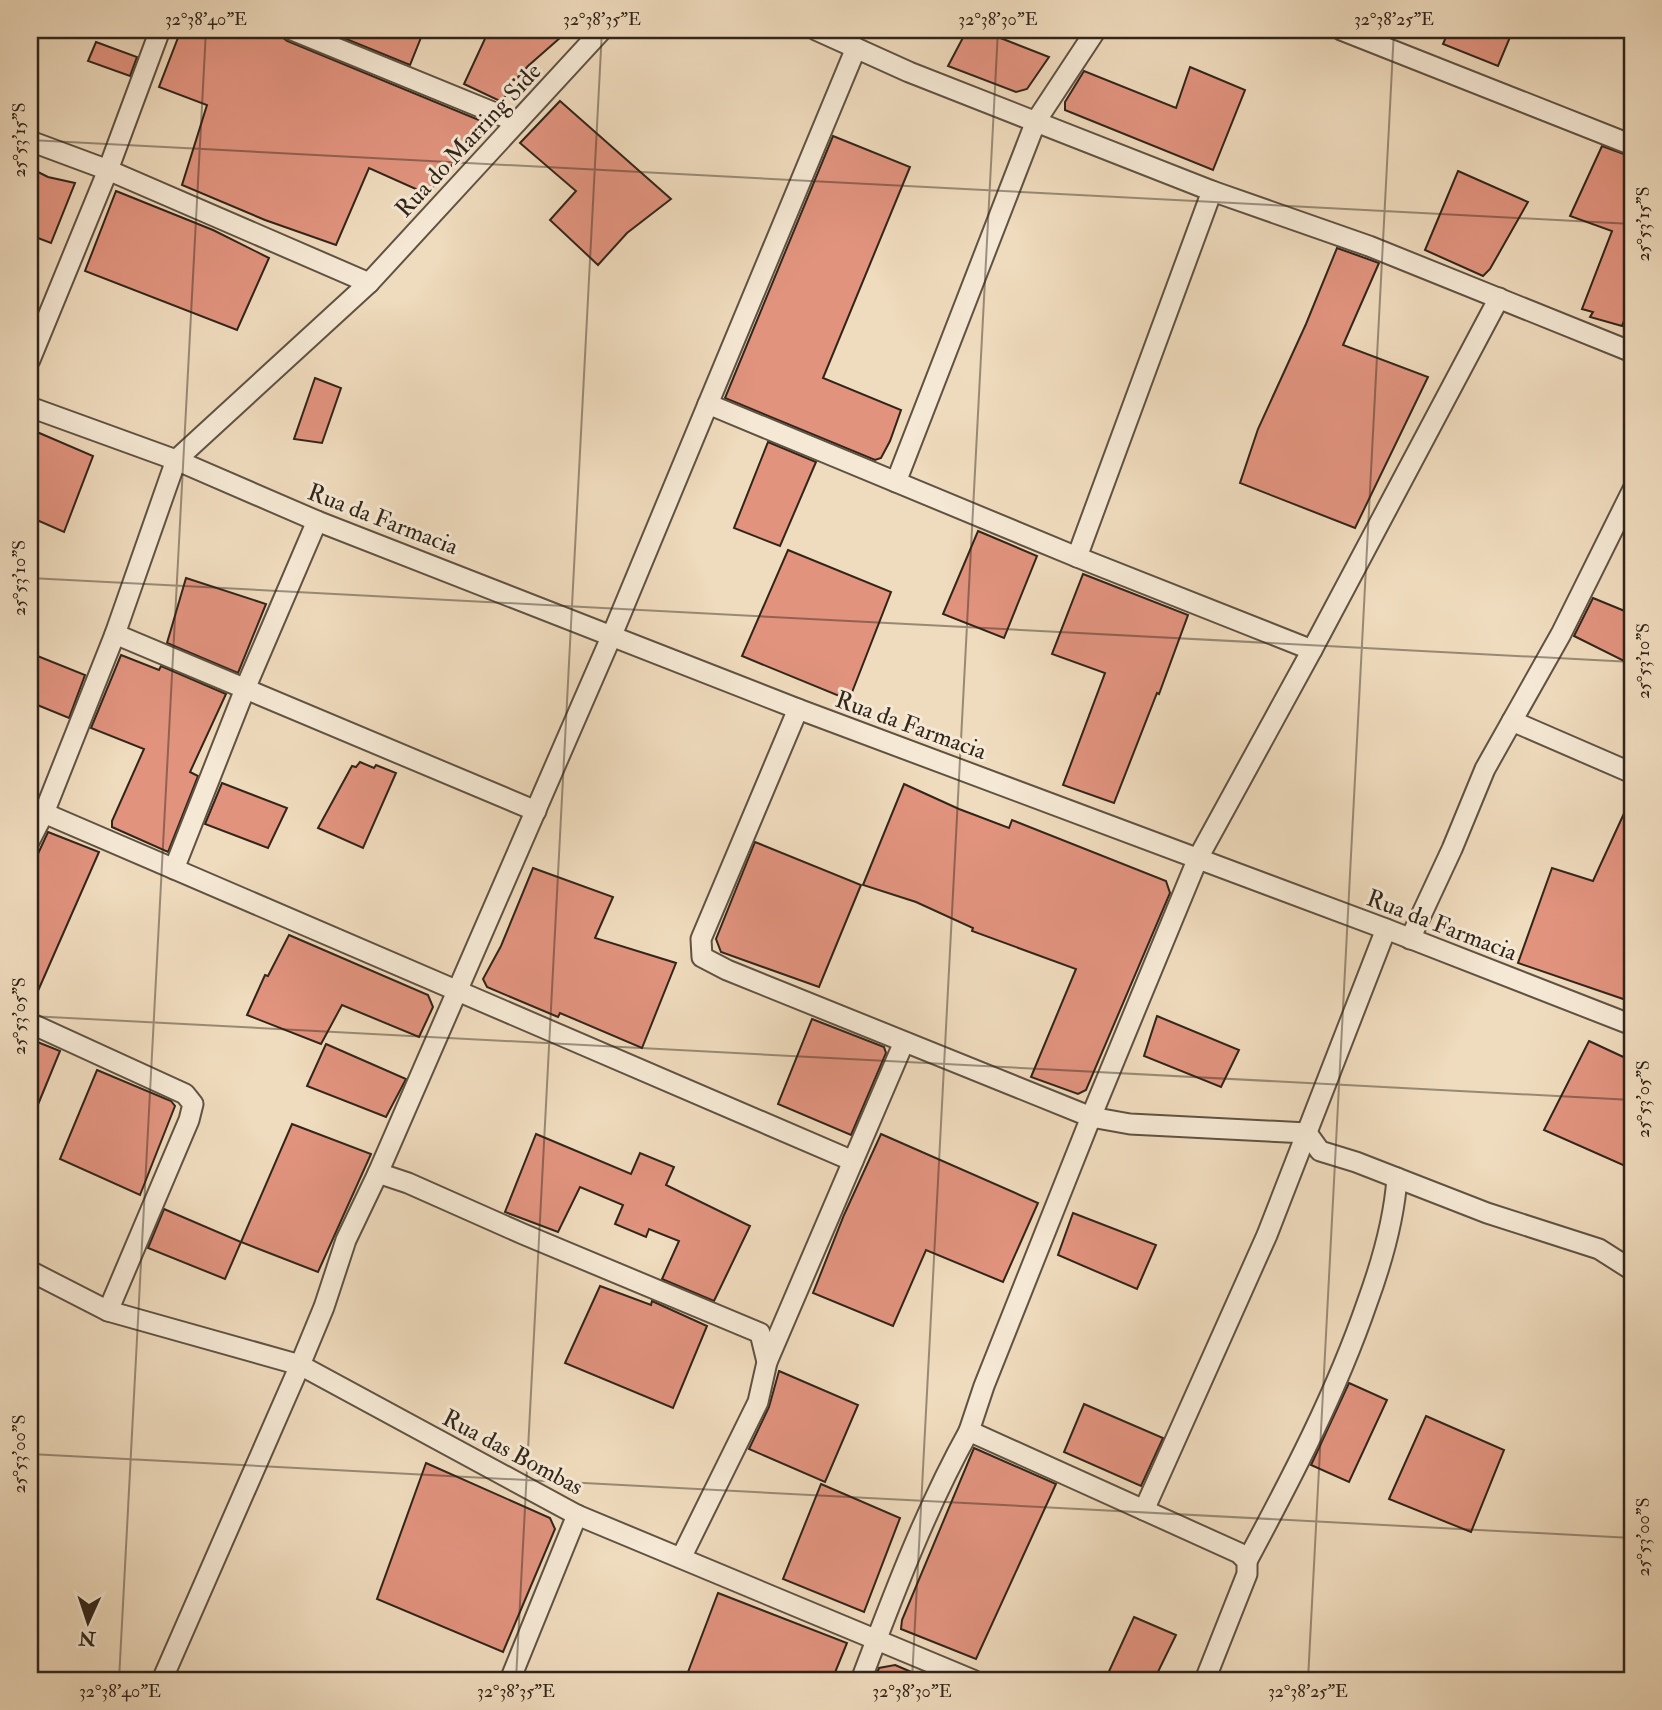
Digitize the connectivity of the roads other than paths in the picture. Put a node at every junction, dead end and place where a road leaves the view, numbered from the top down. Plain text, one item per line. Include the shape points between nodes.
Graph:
1 (160, 30) edge
2 (292, 30) edge
3 (602, 30) edge
4 (816, 30) edge
5 (1096, 30) edge
6 (1341, 30) edge
7 (856, 48) junction
8 (1036, 121) junction
9 (517, 122) junction
10 (30, 141) edge
11 (1632, 145) edge
12 (108, 170) junction
13 (1212, 191) junction
14 (369, 283) junction
15 (1499, 298) junction
16 (1632, 352) edge
17 (30, 360) edge
18 (708, 404) junction
19 (30, 407) edge
20 (176, 460) junction
21 (896, 482) junction
22 (1632, 491) edge
23 (317, 521) junction
24 (1077, 557) junction
25 (114, 634) junction
26 (612, 635) junction
27 (1312, 650) junction
28 (245, 689) junction
29 (798, 709) junction
30 (1512, 721) junction
31 (1632, 773) edge
32 (37, 810) edge
33 (536, 811) junction
34 (30, 840) edge
35 (1198, 858) junction
36 (173, 869) junction
37 (1386, 929) junction
38 (1410, 939) junction
39 (457, 992) junction
40 (30, 1023) edge
41 (1632, 1025) edge
42 (904, 1042) junction
43 (1090, 1117) junction
44 (1307, 1133) junction
45 (853, 1161) junction
46 (378, 1173) junction
47 (1397, 1178) junction
48 (1632, 1269) edge
49 (30, 1272) edge
50 (108, 1311) junction
51 (767, 1362) junction
52 (300, 1365) junction
53 (969, 1431) junction
54 (1144, 1510) junction
55 (577, 1515) junction
56 (681, 1558) junction
57 (1247, 1561) junction
58 (877, 1639) junction
59 (162, 1680) edge
60 (510, 1680) edge
61 (861, 1680) edge
62 (973, 1680) edge
63 (1205, 1680) edge

1 - 12 street
2 - 9 street
3 - 9 street, Rua do Marring Side
4 - 7 street
5 - 8 street
6 - 11 street
7 - 8 street
7 - 18 street
8 - 13 street
8 - 21 street
9 - 14 street, Rua do Marring Side
10 - 12 street
12 - 14 street
12 - 17 street
13 - 15 street
13 - 24 street
14 - 20 street, Rua do Marring Side
15 - 16 street
15 - 27 street
18 - 21 street
18 - 26 street
19 - 20 street, Rua da Farmacia
20 - 23 street, Rua da Farmacia
20 - 25 street
21 - 24 street
22 - 30 street
23 - 26 street, Rua da Farmacia
23 - 28 street
24 - 27 street
25 - 28 street
25 - 32 street
26 - 29 street, Rua da Farmacia
26 - 33 street
27 - 35 street
28 - 33 street
28 - 36 street
29 - 35 street, Rua da Farmacia
29 - 42 street via 701,939 702,957
30 - 31 street
30 - 38 street via 1485,769
32 - 34 street
32 - 36 street
33 - 39 street
35 - 37 street, Rua da Farmacia
35 - 43 street
36 - 39 street
37 - 38 street, Rua da Farmacia
37 - 44 street
38 - 41 street, Rua da Farmacia
39 - 45 street
39 - 46 street
40 - 50 street via 185,1094 193,1104
42 - 43 street
42 - 45 street
43 - 44 street via 1130,1124
43 - 53 street
44 - 47 street via 1320,1151
44 - 54 street
45 - 51 street
46 - 51 street via 760,1334
46 - 52 street via 346,1240
47 - 48 street via 1599,1249
47 - 57 street via 1395,1208 1380,1268 1349,1356
49 - 50 street, Rua das Bombas
50 - 52 street, Rua das Bombas
51 - 56 street via 758,1402
52 - 55 street, Rua das Bombas
52 - 59 street
53 - 54 street
53 - 58 street via 944,1478
54 - 57 street via 1239,1553
55 - 56 street, Rua das Bombas
55 - 60 street
56 - 58 street, Rua das Bombas
57 - 63 street via 1247,1574
58 - 61 street
58 - 62 street, Rua das Bombas

